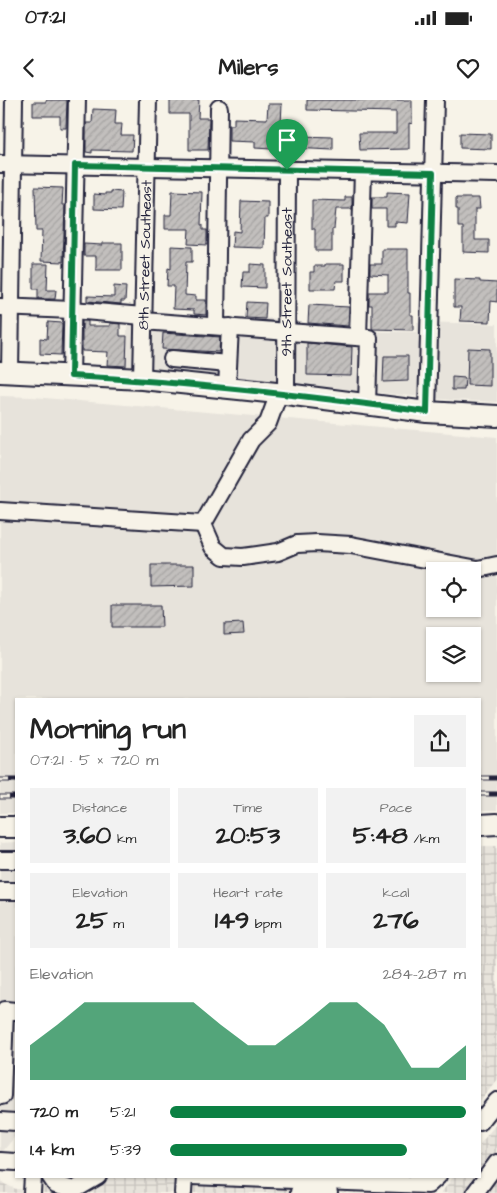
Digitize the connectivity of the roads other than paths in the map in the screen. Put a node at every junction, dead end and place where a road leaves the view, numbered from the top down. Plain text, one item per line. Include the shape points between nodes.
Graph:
1 (14, 100) edge
2 (77, 100) edge
3 (148, 100) edge
4 (435, 100) edge
5 (219, 108) dead end
6 (6, 164) edge
7 (75, 165) junction
8 (146, 166) junction
9 (218, 168) junction
10 (287, 170) junction
11 (363, 171) junction
12 (433, 173) junction
13 (497, 174) edge
14 (5, 307) edge
15 (72, 310) junction
16 (143, 318) junction
17 (223, 326) junction
18 (5, 327) edge
19 (287, 331) junction
20 (358, 337) junction
21 (172, 359) dead end
22 (228, 364) junction
23 (5, 372) edge
24 (71, 376) junction
25 (142, 379) junction
26 (227, 388) junction
27 (282, 393) junction
28 (367, 404) junction
29 (427, 412) junction
30 (497, 416) edge
31 (0, 511) edge
32 (203, 524) junction
33 (497, 565) edge
34 (481, 824) edge
35 (497, 824) edge
36 (15, 826) edge
37 (0, 827) edge
38 (0, 860) edge
39 (15, 860) edge
40 (0, 891) edge
41 (15, 891) edge
42 (7, 1017) edge
43 (6, 1096) edge
44 (497, 1101) edge
45 (0, 1121) edge
46 (481, 1121) edge
47 (15, 1122) edge
48 (0, 1162) edge
49 (15, 1162) edge
50 (492, 1170) edge
51 (33, 1178) edge
52 (95, 1178) edge
53 (184, 1178) edge
54 (221, 1178) edge
55 (245, 1178) edge
56 (54, 1185) edge
57 (429, 1185) edge
58 (32, 1193) edge
59 (184, 1193) edge
60 (329, 1193) edge
61 (475, 1193) edge
62 (488, 1193) edge

1 - 6 street
2 - 7 street
3 - 8 street, 8th Street Southeast
4 - 12 street
5 - 9 street
6 - 7 street
6 - 14 street
7 - 8 street
7 - 15 street
8 - 9 street
8 - 16 street, 8th Street Southeast
9 - 10 street
9 - 17 street
10 - 11 street
10 - 19 street, 9th Street Southeast
11 - 12 street
11 - 20 street
12 - 13 street
12 - 29 street
14 - 15 street
14 - 18 street
15 - 16 street
15 - 24 street
16 - 17 street
16 - 25 street, 8th Street Southeast
17 - 19 street
17 - 22 street
18 - 23 street
19 - 20 street
19 - 27 street, 9th Street Southeast
20 - 28 street via 369,338
21 - 22 street
22 - 26 street
23 - 24 main road
24 - 25 main road
25 - 26 main road
26 - 27 main road
27 - 28 main road
27 - 32 street, 9th Street Southeast via 268,423 251,440
28 - 29 main road
29 - 30 main road
31 - 32 street
32 - 33 street via 213,547 224,556 243,557 278,552 297,544 317,543 351,545 478,569
34 - 35 main road
36 - 37 main road
38 - 39 street
40 - 41 street
42 - 43 street
44 - 46 street
45 - 47 street
48 - 49 street
50 - 61 street
50 - 62 street
51 - 58 street
52 - 56 street via 74,1190
53 - 59 street
54 - 60 street via 246,1189
55 - 57 street

